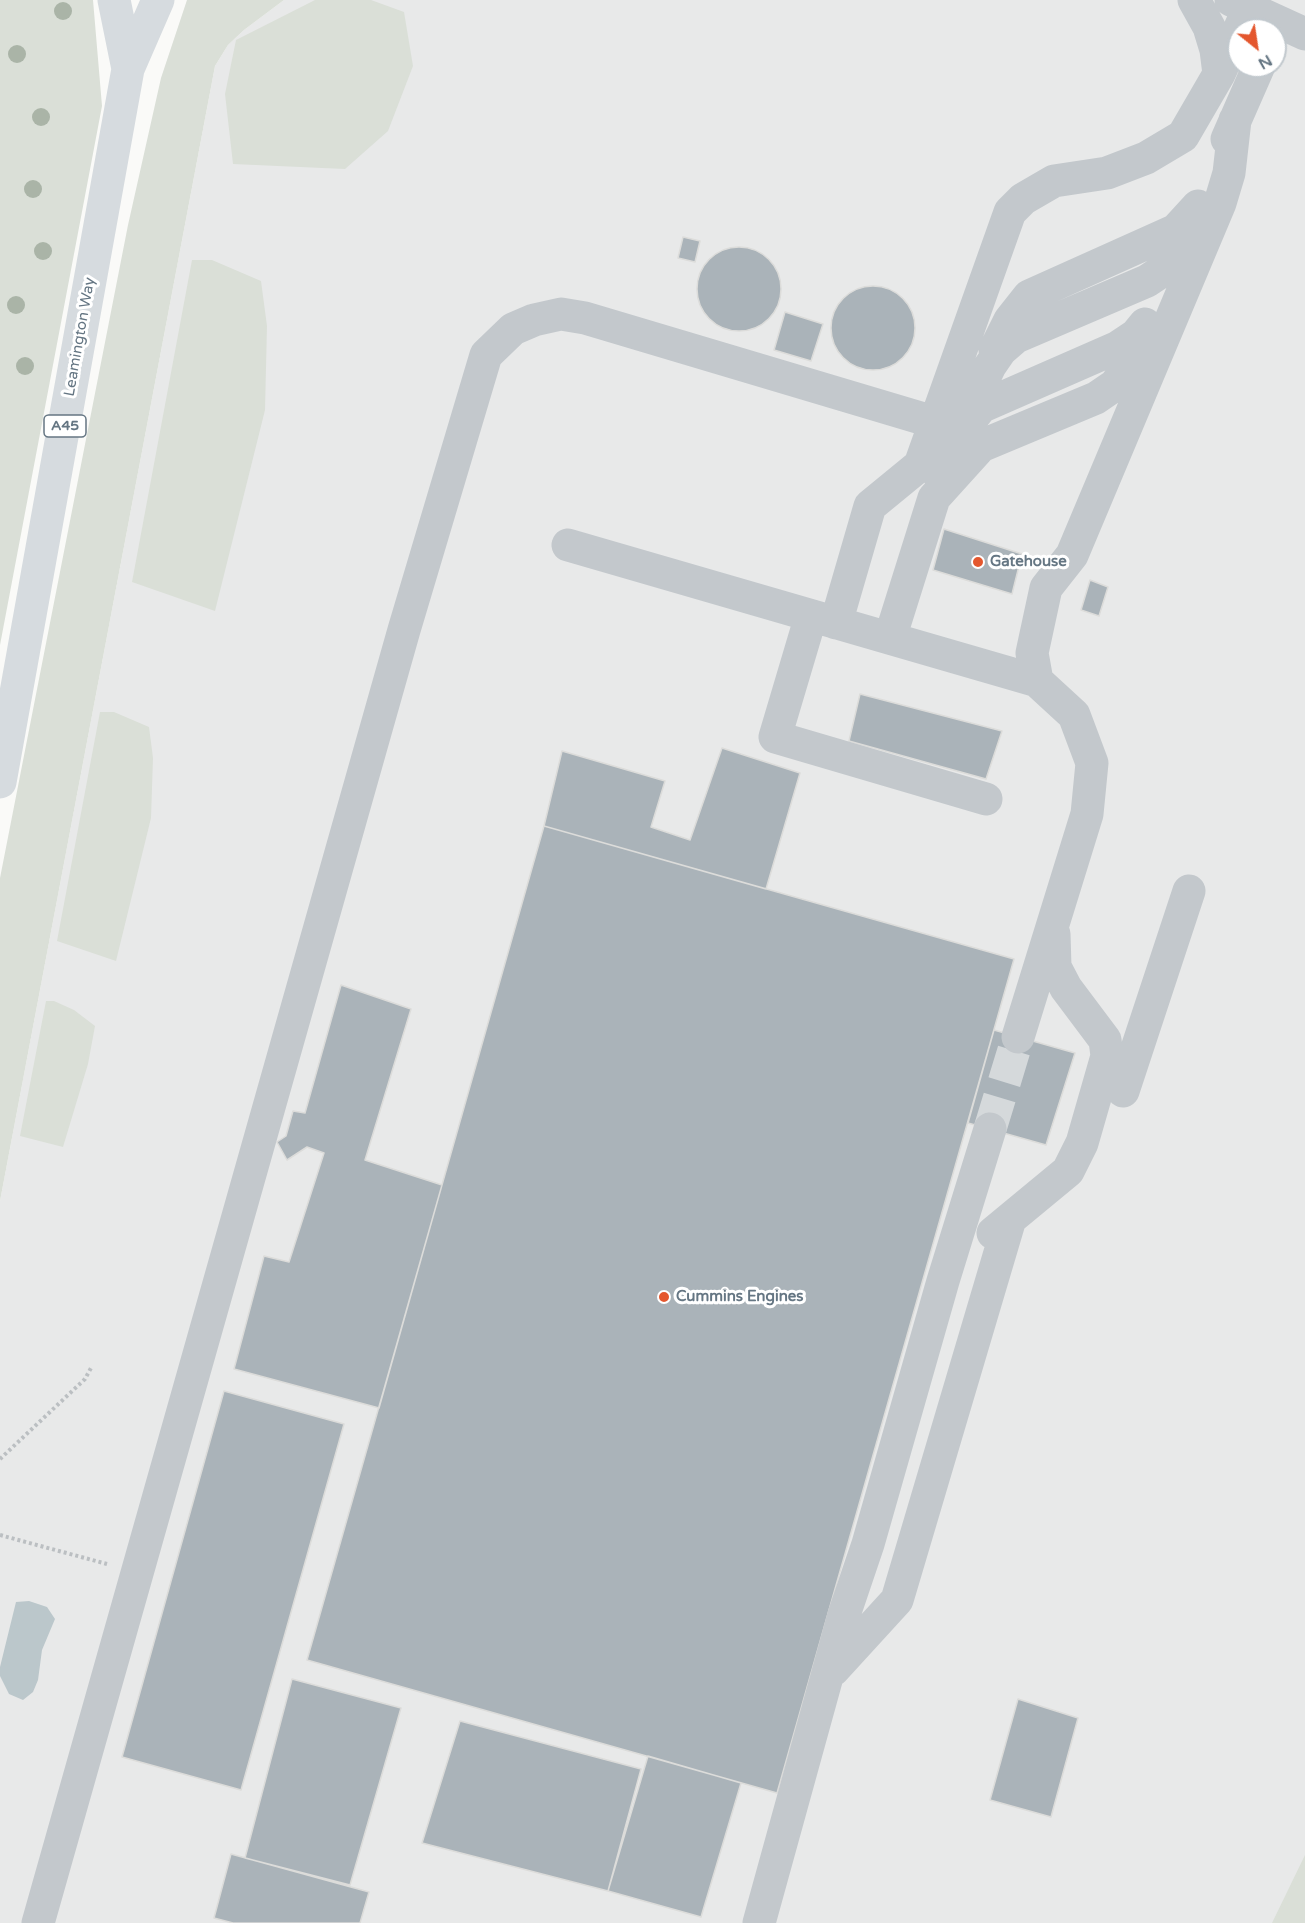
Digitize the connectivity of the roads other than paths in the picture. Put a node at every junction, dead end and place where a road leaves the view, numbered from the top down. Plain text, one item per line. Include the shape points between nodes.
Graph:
1 (114, 0) edge
2 (158, 0) edge
3 (1194, 0) edge
4 (1240, 4) edge
5 (1267, 18) edge
6 (128, 69) junction
7 (1219, 74) junction
8 (1254, 78) edge
9 (1235, 120) junction
10 (1173, 262) junction
11 (962, 419) junction
12 (568, 545) dead end
13 (824, 619) junction
14 (890, 638) junction
15 (1037, 681) junction
16 (0, 782) edge
17 (986, 799) dead end
18 (1189, 891) dead end
19 (1058, 909) junction
20 (1018, 1037) tunnel mouth
21 (1124, 1091) junction
22 (990, 1129) tunnel mouth
23 (977, 1172) junction
24 (1010, 1219) junction
25 (943, 1281) junction
26 (827, 1676) junction
27 (38, 1923) edge
28 (759, 1923) edge

1 - 6 highway, Leamington Way / A45
2 - 6 highway, Leamington Way / A45
3 - 7 street via 1209,27
4 - 5 street
4 - 7 street
6 - 16 highway, Leamington Way / A45
7 - 11 street via 1183,136 1146,158 1107,173 1054,181 1023,199 1010,212
8 - 9 street
9 - 10 street
9 - 15 street via 1229,174 1220,203 1072,555 1046,588 1032,653
10 - 11 street via 1147,297 1000,363
10 - 11 street via 1136,335 1118,347 981,407 962,431
10 - 11 street via 1174,247 1156,259 1019,319 1000,343
10 - 11 street via 1128,368 1115,385 1096,398 981,446
10 - 11 street via 1185,208 1039,274 1020,298
11 - 13 street via 920,465 870,506
11 - 14 street
11 - 27 street via 561,314 513,329 486,355 404,630
12 - 13 street
13 - 14 street
13 - 17 street via 775,737
14 - 15 street
15 - 19 street via 1074,715 1092,763 1087,814
18 - 21 street
19 - 20 street
19 - 21 street via 1053,939 1055,967 1105,1040 1107,1056
21 - 24 street via 1082,1143 1068,1171
22 - 23 street
23 - 24 street
23 - 25 street
24 - 25 street
24 - 26 street via 897,1600
25 - 26 street
26 - 28 street

